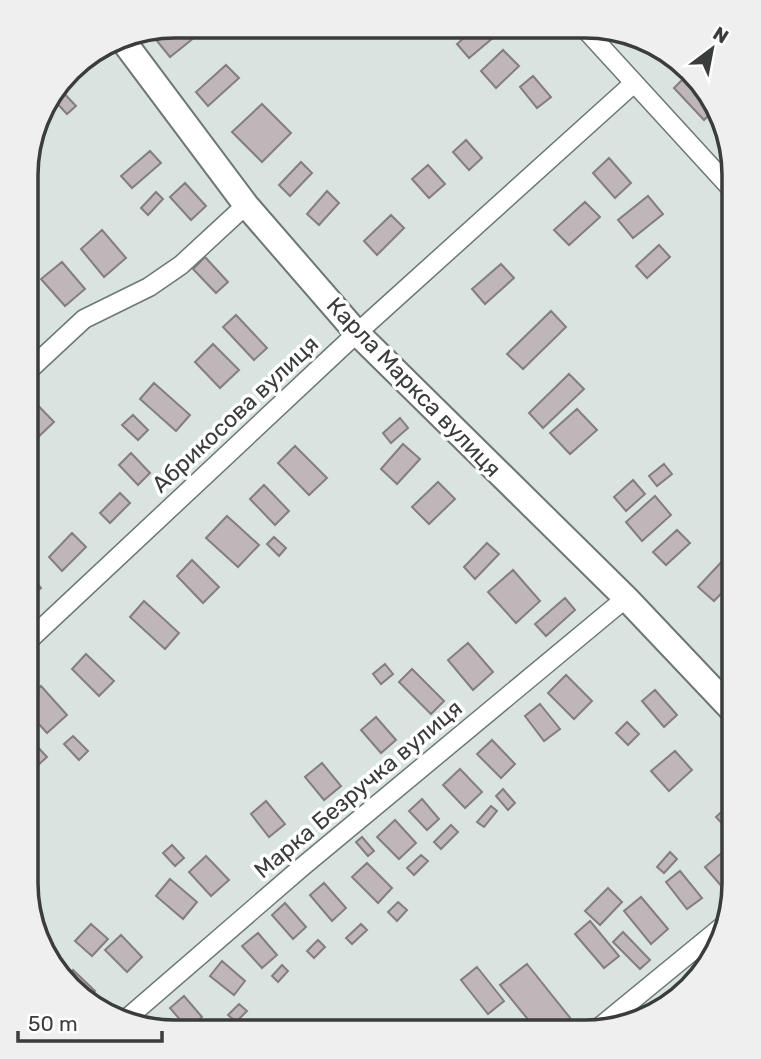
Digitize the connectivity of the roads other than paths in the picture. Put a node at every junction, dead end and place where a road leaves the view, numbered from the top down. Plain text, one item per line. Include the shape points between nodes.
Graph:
1 (594, 39) edge
2 (128, 47) edge
3 (634, 83) junction
4 (722, 179) edge
5 (246, 205) junction
6 (357, 333) junction
7 (38, 362) edge
8 (626, 598) junction
9 (38, 632) edge
10 (722, 699) edge
11 (712, 935) edge
12 (133, 1013) edge
13 (610, 1018) edge

1 - 3 street
2 - 5 street, Карла Маркса вулиця
3 - 4 street
3 - 6 street, Абрикосова вулиця
5 - 6 street, Карла Маркса вулиця
5 - 7 street via 181,265 149,287 84,319
6 - 8 street, Карла Маркса вулиця
6 - 9 street, Абрикосова вулиця
8 - 10 street, Карла Маркса вулиця
8 - 12 street, Марка Безручка вулиця via 302,866
11 - 13 street

